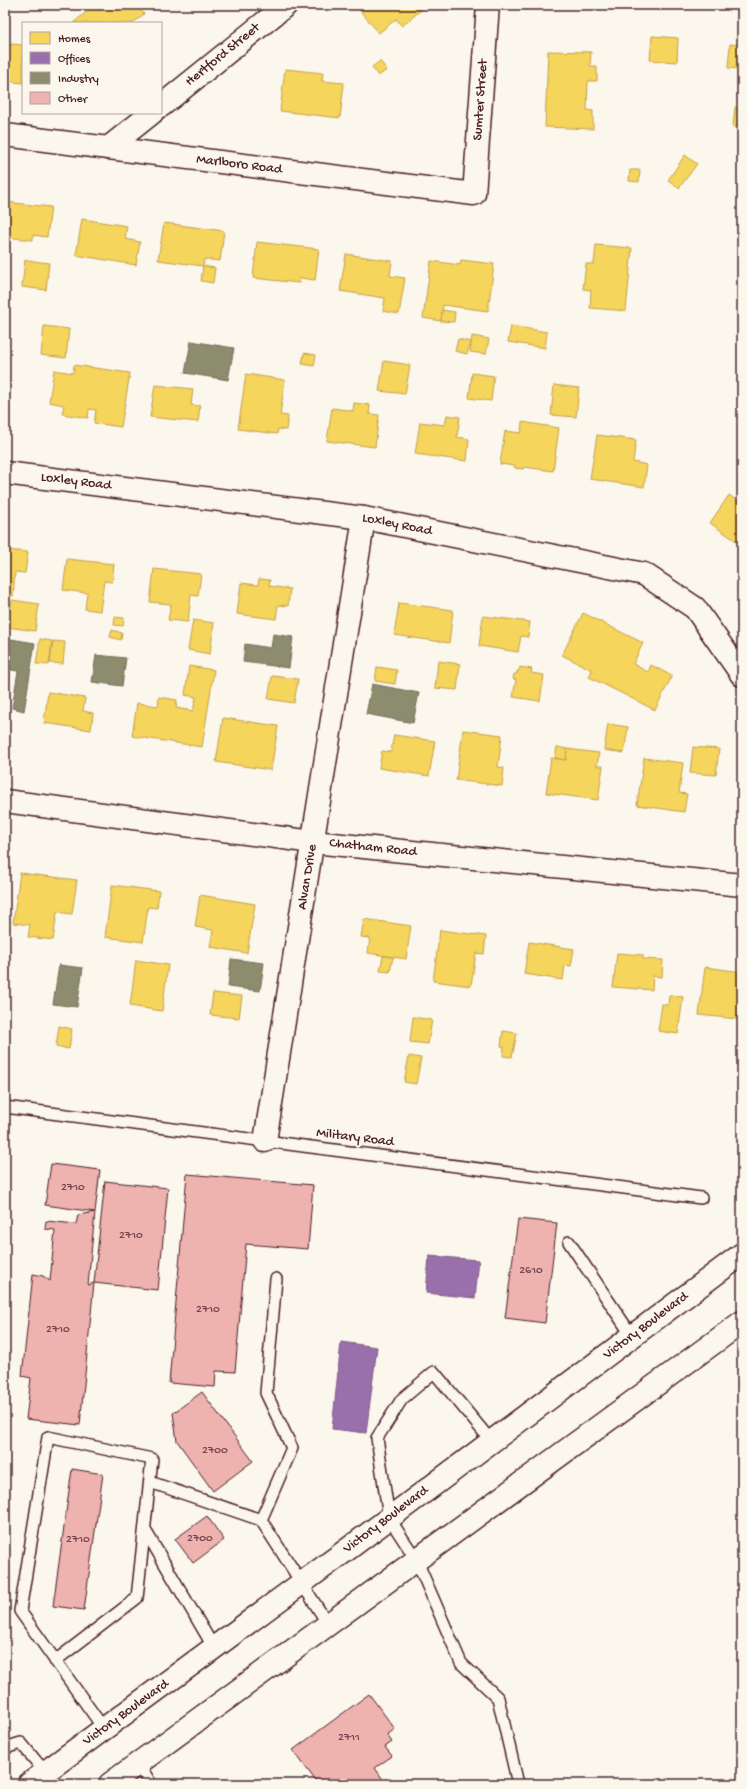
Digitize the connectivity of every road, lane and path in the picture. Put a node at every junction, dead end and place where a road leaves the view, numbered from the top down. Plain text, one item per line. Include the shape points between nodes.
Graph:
1 (286, 5) edge
2 (488, 5) edge
3 (162, 105) edge
4 (151, 114) edge
5 (5, 135) edge
6 (108, 148) junction
7 (474, 194) joint
8 (5, 473) edge
9 (364, 518) junction
10 (742, 675) edge
11 (5, 801) edge
12 (313, 842) junction
13 (742, 885) edge
14 (5, 1107) edge
15 (265, 1141) junction
16 (702, 1198) dead end
17 (569, 1242) dead end
18 (742, 1254) edge
19 (276, 1279) dead end
20 (742, 1322) edge
21 (632, 1336) junction
22 (492, 1442) junction
23 (150, 1482) junction
24 (389, 1518) junction
25 (261, 1520) junction
26 (144, 1530) junction
27 (416, 1559) junction
28 (301, 1584) junction
29 (328, 1624) junction
30 (214, 1648) junction
31 (55, 1661) junction
32 (104, 1729) junction
33 (5, 1748) edge
34 (138, 1764) junction
35 (37, 1778) edge
36 (110, 1784) edge
37 (151, 1784) edge
38 (518, 1784) edge

1 - 3 street, Hertford Street
2 - 7 street, Sumter Street
4 - 6 street
5 - 6 street, Marlboro Road
6 - 7 street, Marlboro Road
8 - 9 street, Loxley Road
9 - 10 street, Loxley Road via 644,574 695,608
9 - 12 street, Alvan Drive
11 - 12 street, Chatham Road
12 - 13 street, Chatham Road
12 - 15 street, Alvan Drive
14 - 15 lane, Military Road
15 - 16 lane, Military Road
17 - 21 lane
18 - 21 street, Victory Boulevard
19 - 25 lane via 266,1393 292,1448
20 - 27 street
21 - 22 street, Victory Boulevard
22 - 24 street, Victory Boulevard
22 - 24 lane via 434,1372 402,1399 377,1438
23 - 25 lane
23 - 26 lane
23 - 31 lane via 152,1459 48,1437 20,1611
24 - 27 lane
24 - 28 street, Victory Boulevard
25 - 28 lane
26 - 30 lane
26 - 31 lane via 137,1598
27 - 29 street
27 - 38 lane via 461,1663 498,1698
28 - 29 lane
28 - 30 street, Victory Boulevard
29 - 34 street
30 - 32 street, Victory Boulevard
31 - 32 lane
32 - 35 street, Victory Boulevard
33 - 35 lane via 20,1743
34 - 36 street
34 - 37 lane

